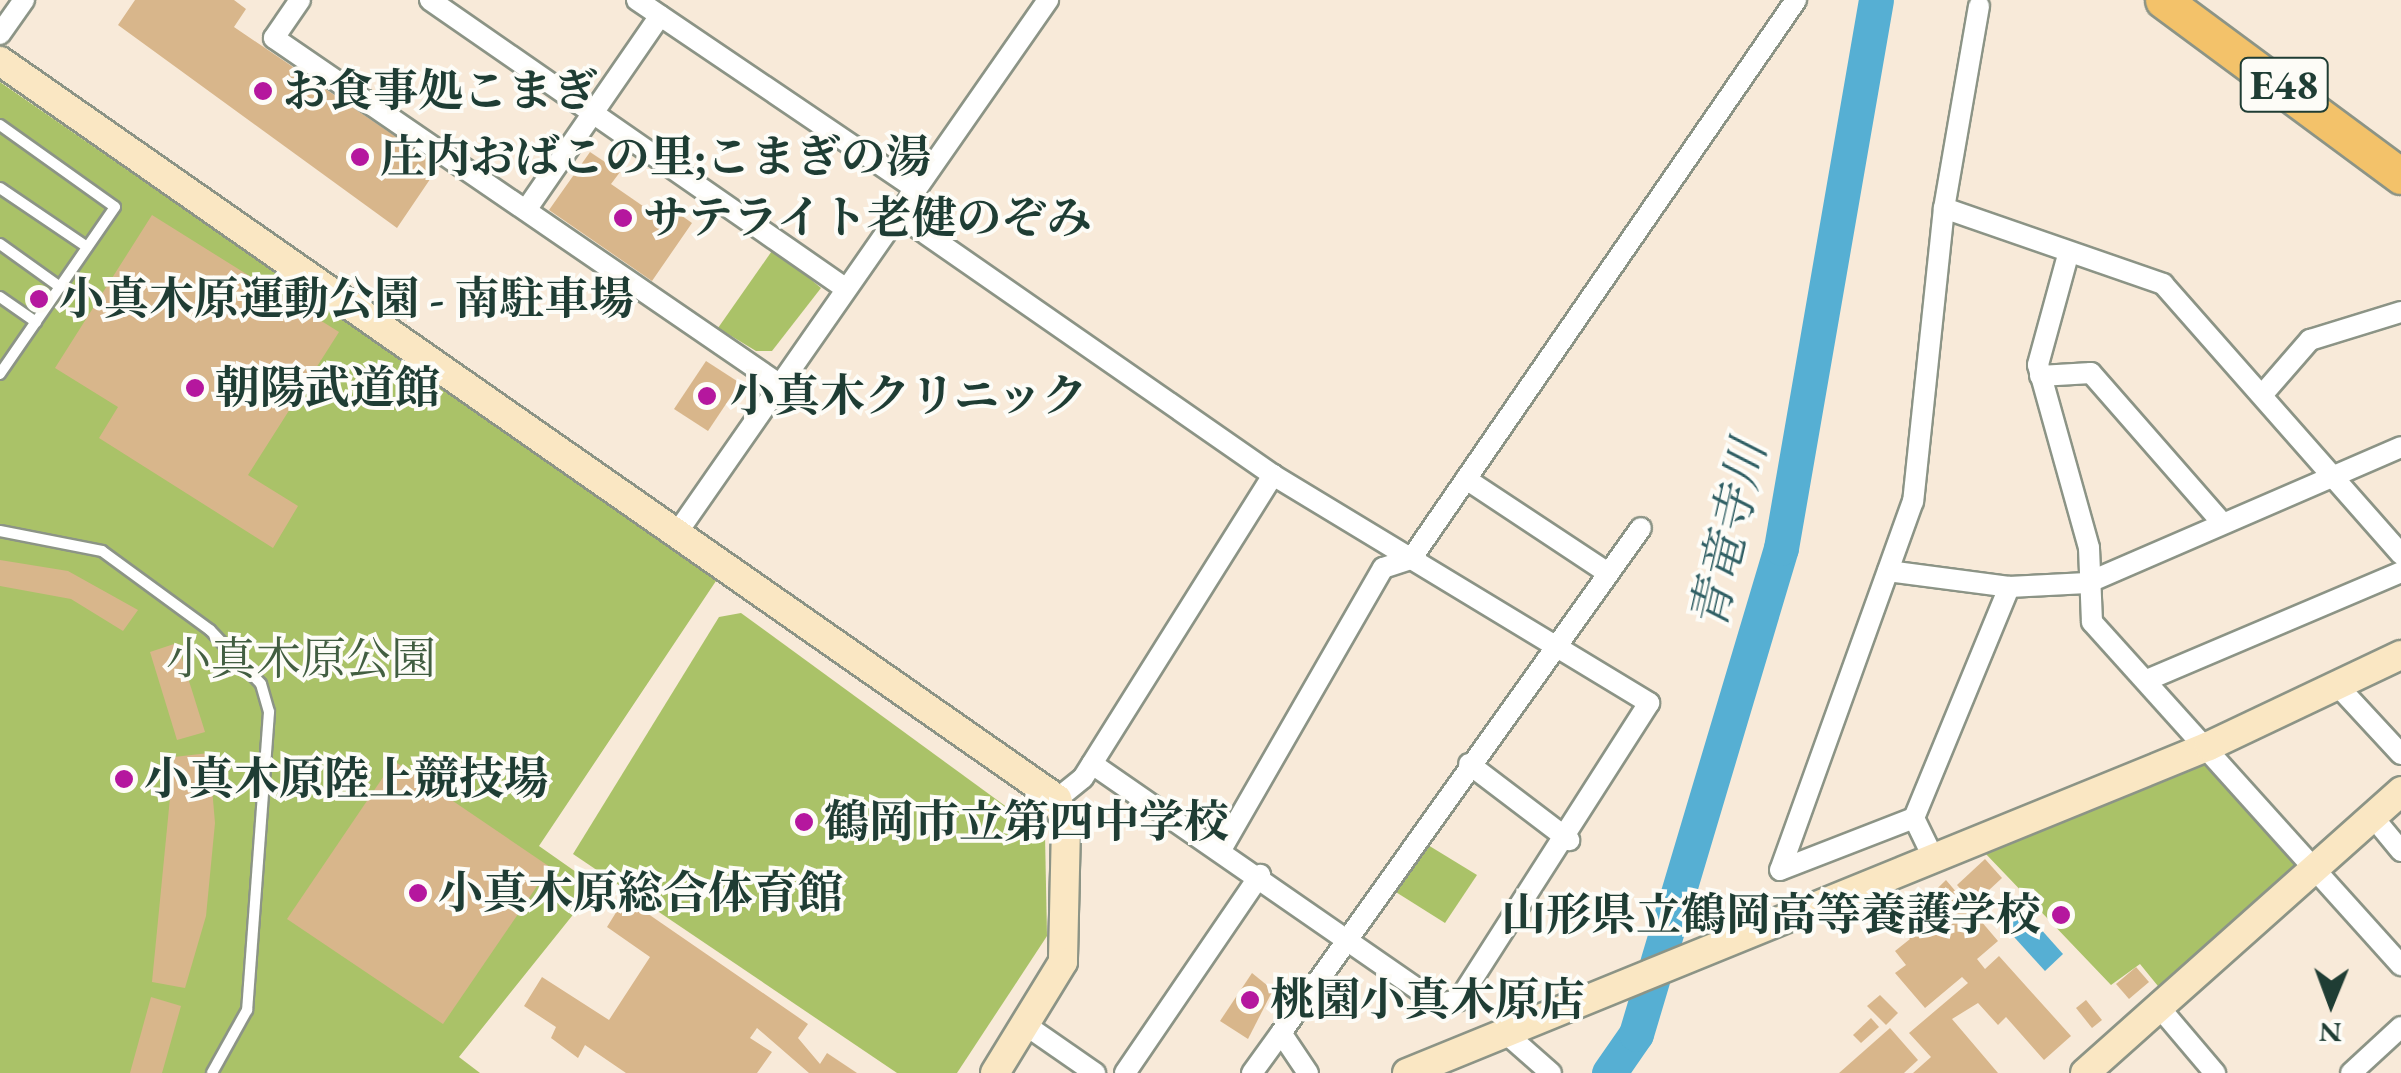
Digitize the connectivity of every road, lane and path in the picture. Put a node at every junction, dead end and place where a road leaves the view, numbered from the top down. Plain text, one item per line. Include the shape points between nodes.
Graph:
1 (24, 0) edge
2 (300, 0) edge
3 (430, 0) edge
4 (637, 0) edge
5 (1048, 0) edge
6 (1796, 0) edge
7 (2163, 0) edge
8 (1979, 6) dead end
9 (660, 16) junction
10 (0, 34) edge
11 (0, 61) edge
12 (593, 114) junction
13 (0, 125) edge
14 (2401, 176) edge
15 (0, 188) edge
16 (915, 188) junction
17 (1944, 208) junction
18 (526, 210) junction
19 (896, 213) junction
20 (0, 244) edge
21 (87, 247) junction
22 (2068, 255) junction
23 (60, 287) junction
24 (844, 288) junction
25 (0, 297) edge
26 (2401, 312) edge
27 (36, 322) junction
28 (4, 359) edge
29 (0, 374) edge
30 (2040, 376) junction
31 (779, 384) junction
32 (2264, 394) junction
33 (2401, 447) edge
34 (1274, 475) junction
35 (2329, 477) junction
36 (1466, 479) junction
37 (2219, 519) junction
38 (1641, 528) dead end
39 (679, 530) junction
40 (0, 531) edge
41 (2401, 554) edge
42 (1411, 559) junction
43 (1888, 571) junction
44 (2401, 572) edge
45 (1608, 574) junction
46 (2088, 583) junction
47 (2009, 587) junction
48 (1554, 648) junction
49 (2401, 655) edge
50 (2147, 680) junction
51 (2337, 685) junction
52 (2209, 746) junction
53 (2401, 754) edge
54 (1092, 764) junction
55 (1469, 764) junction
56 (2401, 791) edge
57 (1058, 799) junction
58 (2372, 817) junction
59 (1914, 818) junction
60 (1570, 840) junction
61 (1222, 848) junction
62 (2401, 851) edge
63 (1932, 856) junction
64 (2314, 870) junction
65 (1260, 875) junction
66 (1344, 934) junction
67 (2401, 965) edge
68 (2160, 1008) junction
69 (1027, 1026) junction
70 (2401, 1027) edge
71 (1280, 1033) junction
72 (1509, 1036) junction
73 (212, 1073) edge
74 (994, 1073) edge
75 (1096, 1073) edge
76 (1126, 1073) edge
77 (1252, 1073) edge
78 (1308, 1073) edge
79 (1407, 1073) edge
80 (1551, 1073) edge
81 (2085, 1073) edge
82 (2216, 1073) edge
83 (2350, 1073) edge

1 - 10 street
2 - 18 street via 274,38
3 - 12 street
4 - 9 street
5 - 16 street
6 - 36 street
7 - 14 highway, E48
8 - 17 street
9 - 12 street
9 - 16 street
11 - 39 street
12 - 18 street
12 - 24 street
13 - 21 lane via 114,207
15 - 21 lane
16 - 19 street
17 - 22 street
17 - 43 street via 1913,501
18 - 31 street
19 - 24 street
19 - 34 street
20 - 23 lane
21 - 23 lane
22 - 30 street
22 - 32 street via 2163,284
23 - 27 lane
24 - 31 street
25 - 27 lane
26 - 32 street via 2310,340
27 - 28 lane
28 - 29 lane
30 - 37 street via 2090,374
30 - 46 street via 2089,548
31 - 39 street
32 - 35 street
33 - 35 street
34 - 42 street
34 - 54 street
35 - 37 street
35 - 41 street
36 - 42 street
36 - 45 street
37 - 46 street
38 - 45 street
39 - 57 street
40 - 73 lane via 102,551 210,630 261,684 269,712 246,1010
42 - 48 street
42 - 61 street via 1383,568
43 - 47 street
43 - 59 street via 1780,870
44 - 50 street
45 - 48 street
46 - 47 street
46 - 50 street via 2092,622
47 - 59 street
48 - 55 street
48 - 60 street via 1649,703
49 - 51 street
50 - 52 street
51 - 52 street
51 - 53 street
52 - 63 street
52 - 64 street
54 - 57 street
54 - 61 street
55 - 60 street
55 - 66 street
56 - 58 street
57 - 69 street via 1066,826 1063,962
58 - 62 street
58 - 64 street
59 - 63 street
60 - 66 street via 1459,1000 1439,1004
61 - 65 street
63 - 72 street
64 - 67 street
64 - 68 street
65 - 66 street
65 - 76 street
66 - 71 street
68 - 81 street
68 - 82 street
69 - 74 street
69 - 75 street
70 - 83 street
71 - 77 street
71 - 78 street
72 - 79 street
72 - 80 street

